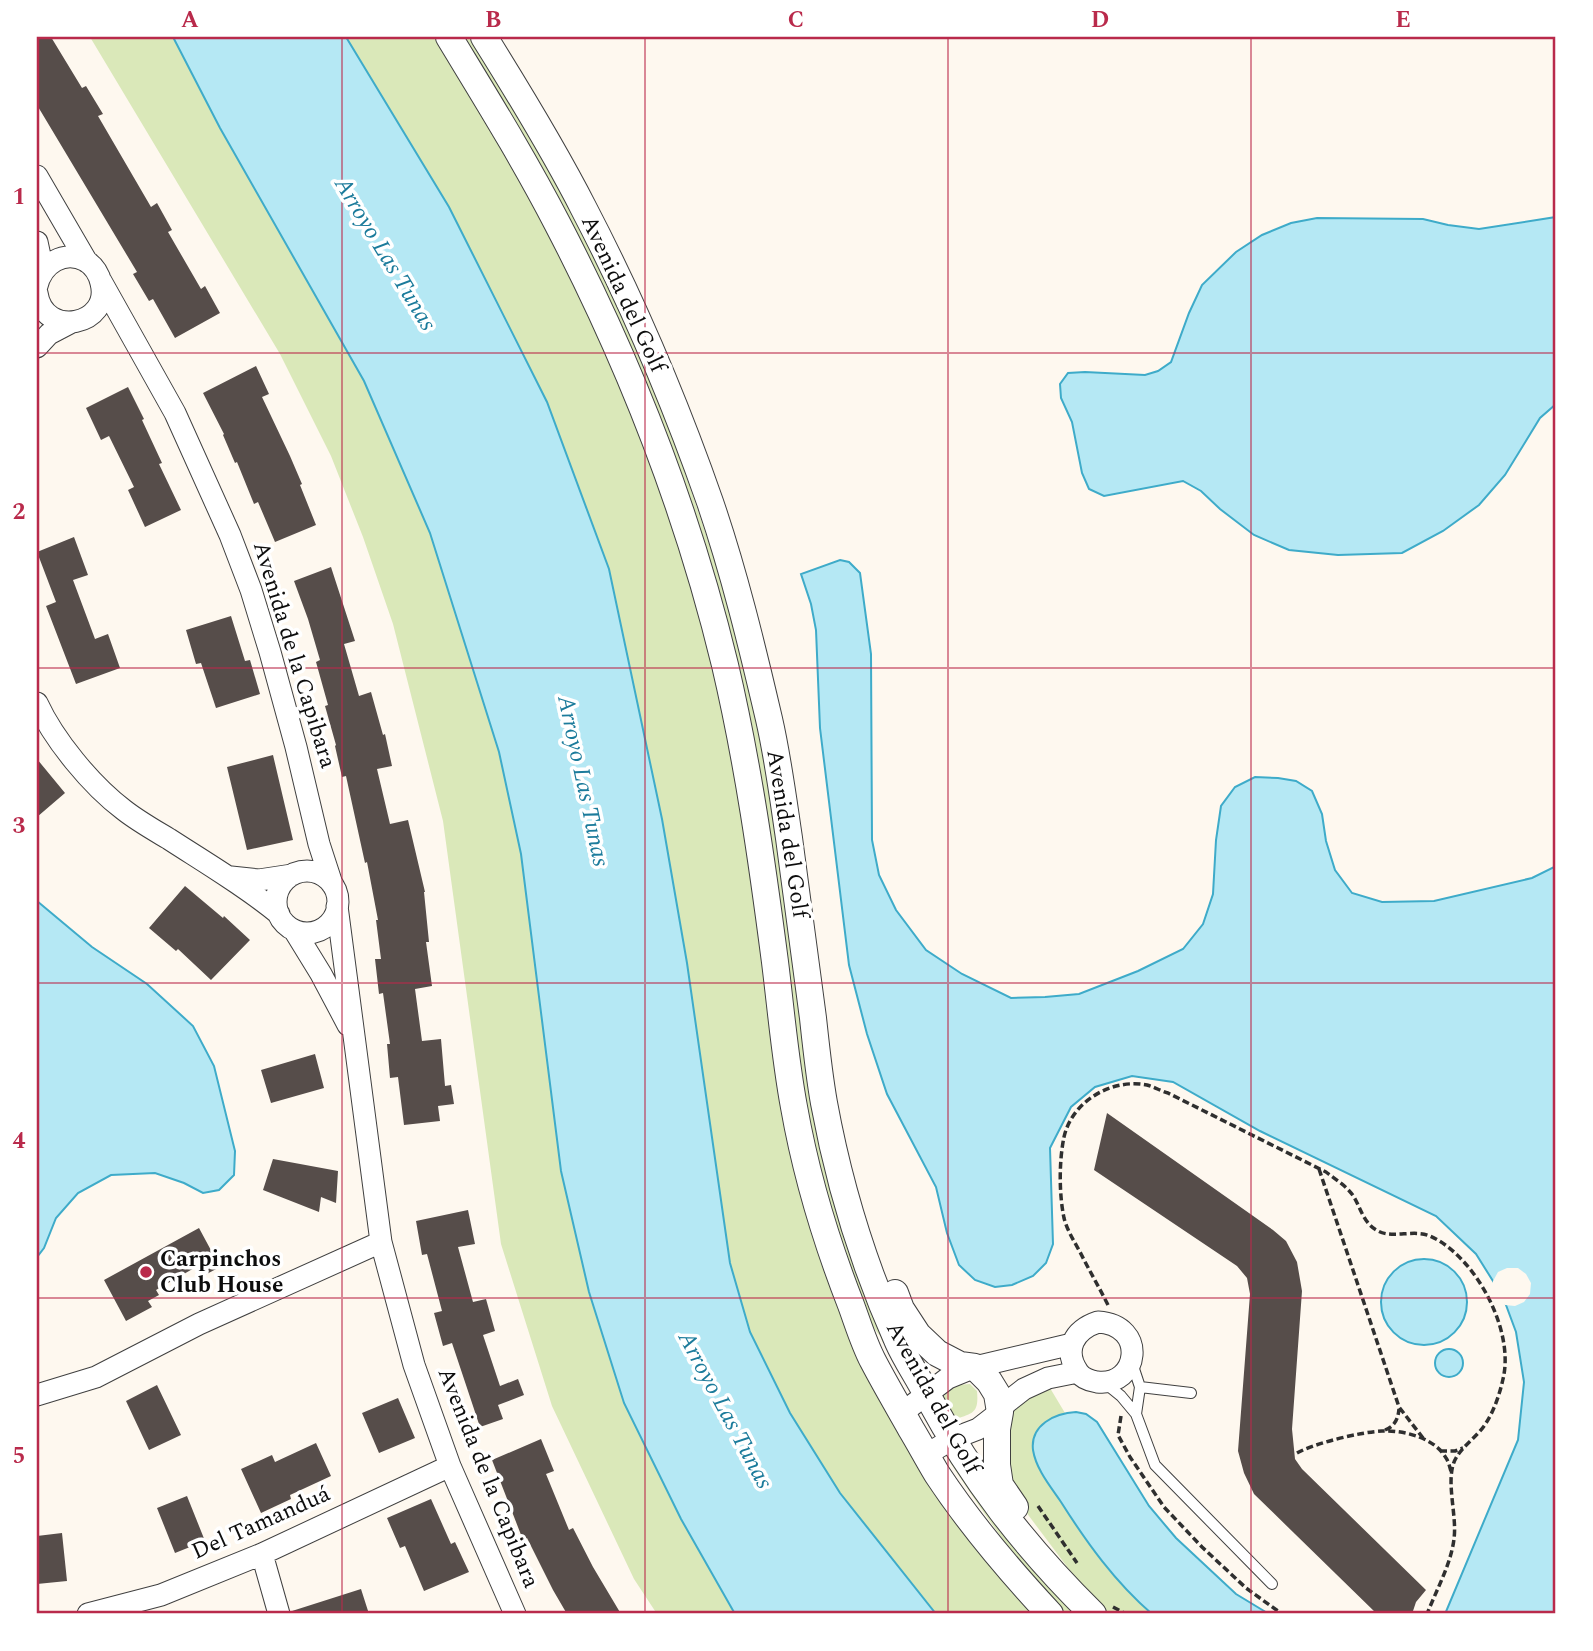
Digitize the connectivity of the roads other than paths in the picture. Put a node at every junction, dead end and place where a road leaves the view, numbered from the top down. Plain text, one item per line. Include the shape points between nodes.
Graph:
1 (449, 37) edge
2 (484, 37) edge
3 (37, 176) edge
4 (37, 242) edge
5 (87, 262) junction
6 (101, 281) junction
7 (39, 295) edge
8 (92, 314) junction
9 (70, 323) junction
10 (132, 334) junction
11 (37, 347) edge
12 (37, 703) edge
13 (319, 844) junction
14 (297, 873) junction
15 (229, 877) junction
16 (332, 884) junction
17 (337, 906) junction
18 (279, 914) junction
19 (294, 930) junction
20 (353, 1036) junction
21 (823, 1100) junction
22 (381, 1242) junction
23 (1072, 1344) junction
24 (1132, 1362) junction
25 (975, 1367) junction
26 (1078, 1372) junction
27 (1105, 1382) junction
28 (1140, 1387) junction
29 (1191, 1393) dead end
30 (37, 1395) edge
31 (927, 1395) junction
32 (1000, 1412) junction
33 (902, 1413) junction
34 (1136, 1414) junction
35 (952, 1439) junction
36 (926, 1455) junction
37 (450, 1466) junction
38 (262, 1554) junction
39 (1272, 1584) dead end
40 (1100, 1611) edge
41 (515, 1613) edge
42 (88, 1614) edge
43 (279, 1614) edge
44 (1050, 1614) edge

1 - 33 street, Avenida del Golf via 557,221 605,319 682,514 741,732 793,1105 808,1174 830,1251 871,1358
2 - 21 street, Avenida del Golf via 583,207 632,307 710,504 771,726
3 - 5 street, Avenida de la Capibara
4 - 7 street
5 - 6 street, Avenida de la Capibara
5 - 7 street via 68,257 50,263
6 - 8 street via 101,299
6 - 10 street, Avenida de la Capibara
7 - 9 street via 45,312
8 - 9 street
8 - 10 street
9 - 11 street
10 - 13 street, Avenida de la Capibara via 174,413 251,590
12 - 15 street, Avenida de la Capibara via 69,755 114,802
13 - 14 street
13 - 16 street, Avenida de la Capibara
14 - 15 street via 259,880
14 - 16 street via 311,871
14 - 18 street via 279,888
15 - 18 street, Avenida de la Capibara
16 - 17 street, Avenida de la Capibara
17 - 19 street via 322,929
17 - 20 street, Avenida de la Capibara
18 - 19 street, Avenida de la Capibara
19 - 20 street, Avenida de la Capibara
20 - 22 street, Avenida de la Capibara
21 - 25 street via 901,1309 937,1353
21 - 31 street, Avenida del Golf via 859,1241 899,1345
22 - 30 street via 199,1324 96,1377
22 - 37 street, Avenida de la Capibara via 414,1365
23 - 24 street via 1087,1325 1110,1323 1128,1337
23 - 25 street
23 - 26 street
24 - 27 street via 1116,1379
24 - 28 lane
25 - 31 street via 948,1378
25 - 32 street via 997,1394
26 - 27 street via 1093,1382
26 - 32 street via 1024,1389
27 - 34 lane
28 - 29 lane
28 - 34 lane
31 - 33 street
31 - 35 street, Avenida del Golf
32 - 35 street via 978,1429
32 - 40 street via 1000,1485
33 - 36 street, Avenida del Golf
34 - 39 lane via 1155,1465
35 - 36 street
35 - 40 street, Avenida del Golf via 985,1490 1046,1565
36 - 44 street, Avenida del Golf via 976,1528
37 - 38 street, Del Tamanduá
37 - 41 street, Avenida de la Capibara
38 - 42 street, Del Tamanduá via 161,1595
38 - 43 street

